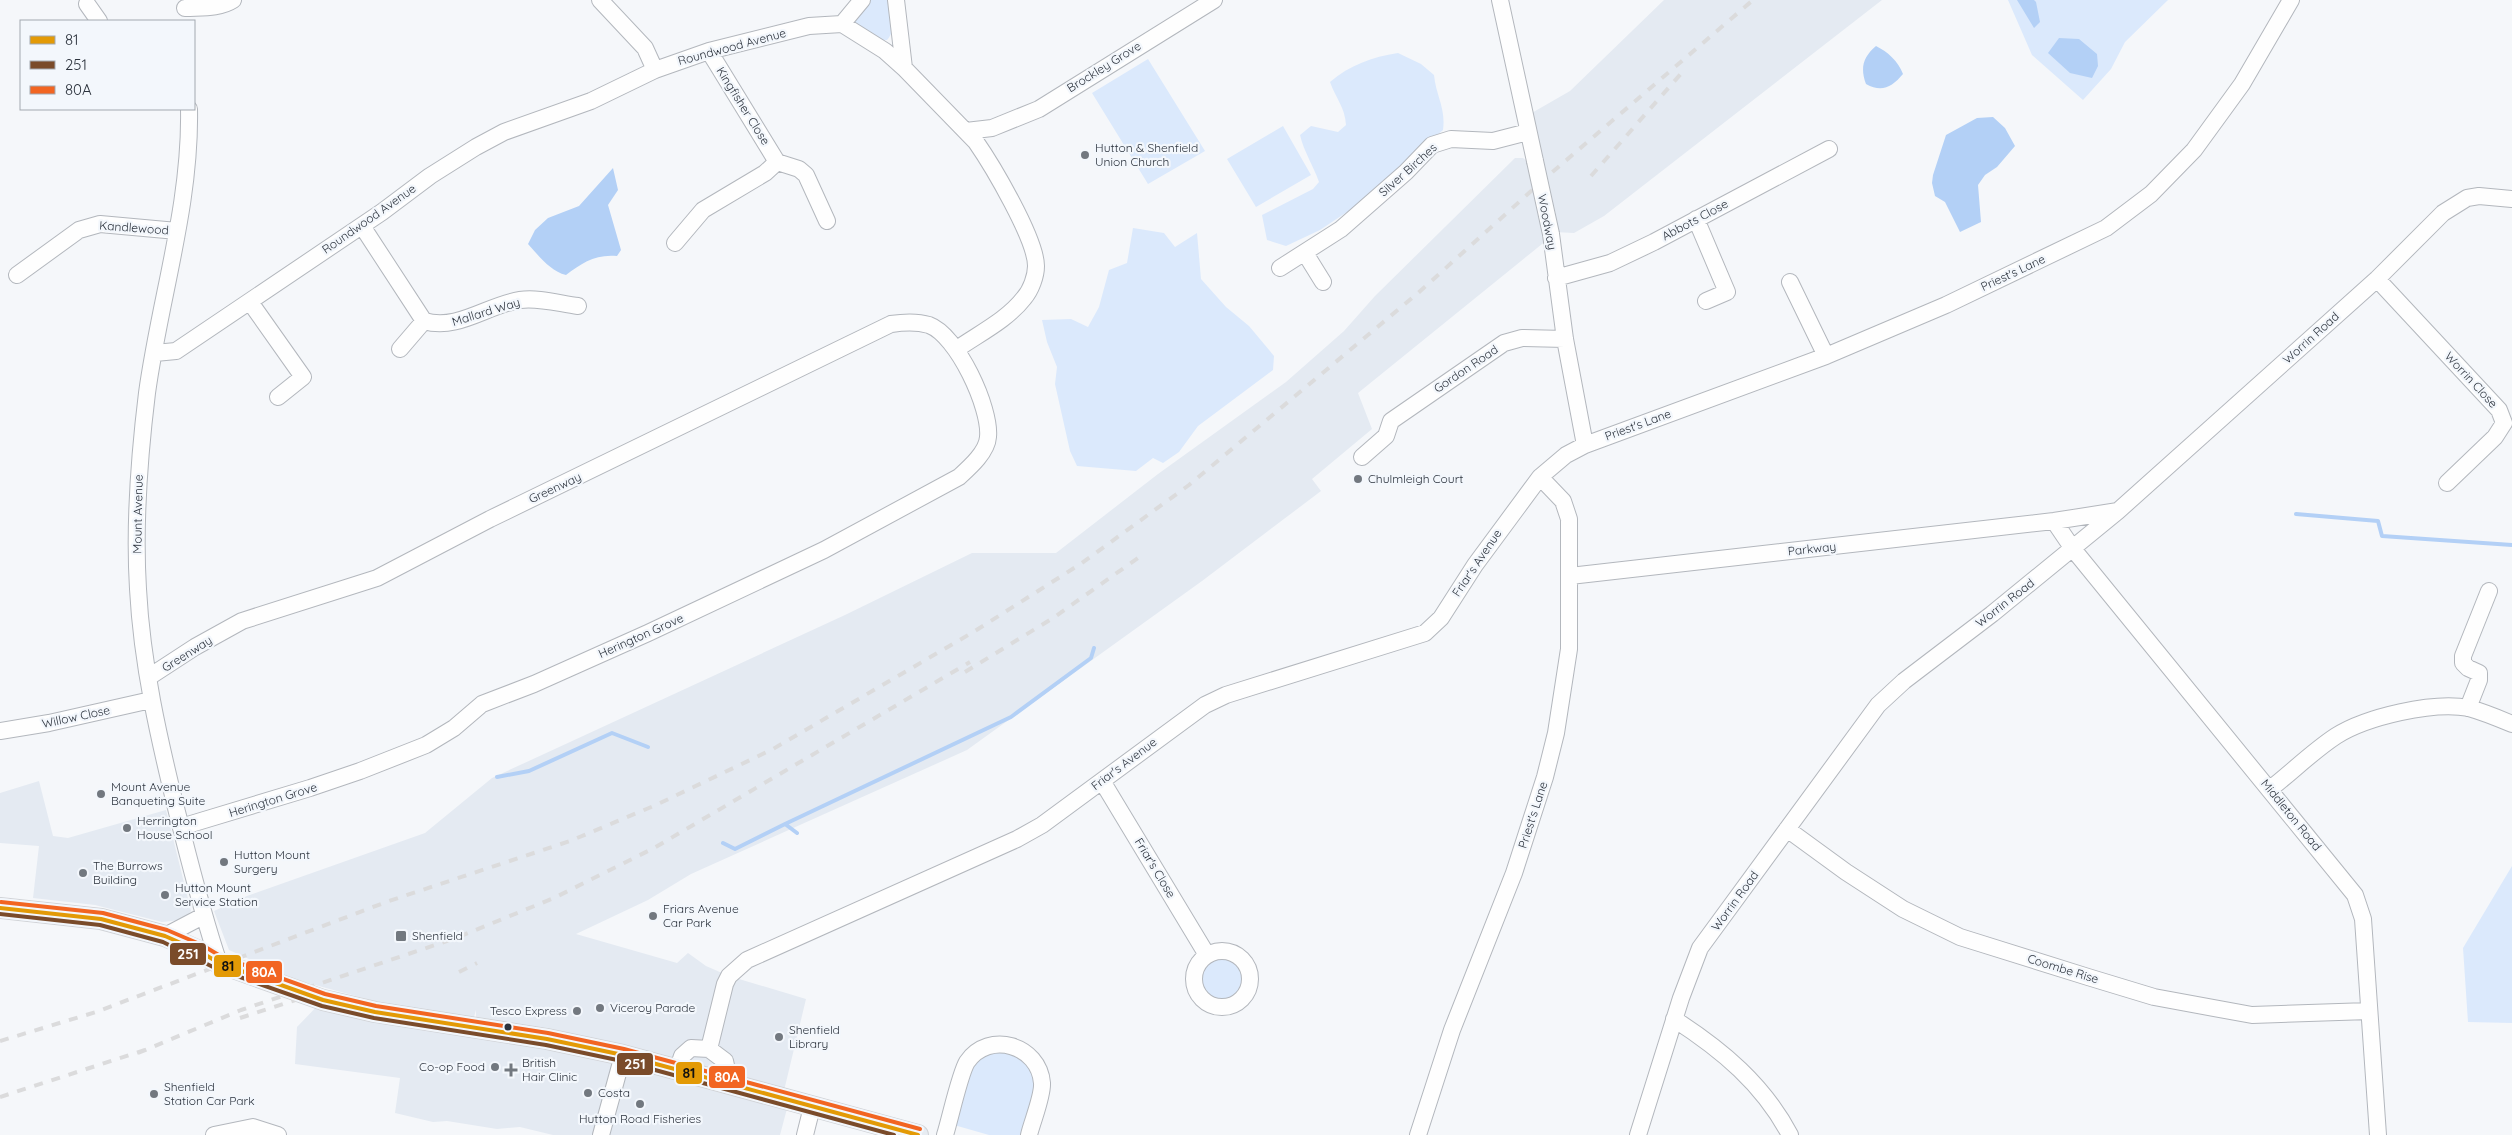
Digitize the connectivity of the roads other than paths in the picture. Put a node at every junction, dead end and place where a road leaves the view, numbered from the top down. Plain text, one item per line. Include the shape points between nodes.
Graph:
1 (233, 0) edge
2 (600, 0) edge
3 (862, 0) edge
4 (896, 0) edge
5 (1213, 0) edge
6 (1500, 0) edge
7 (2291, 0) edge
8 (87, 4) dead end
9 (185, 10) edge
10 (98, 20) edge
11 (842, 24) junction
12 (708, 51) junction
13 (904, 68) junction
14 (655, 70) junction
15 (189, 110) edge
16 (992, 128) junction
17 (966, 131) junction
18 (1528, 132) junction
19 (1828, 149) dead end
20 (985, 155) junction
21 (777, 162) junction
22 (2512, 199) edge
23 (1696, 219) junction
24 (827, 221) dead end
25 (362, 226) junction
26 (177, 231) junction
27 (675, 243) dead end
28 (1305, 253) junction
29 (1280, 268) dead end
30 (17, 276) dead end
31 (1556, 278) junction
32 (2377, 279) junction
33 (1323, 282) dead end
34 (1790, 282) dead end
35 (1706, 301) dead end
36 (250, 302) junction
37 (578, 306) dead end
38 (424, 321) junction
39 (1565, 339) junction
40 (400, 349) dead end
41 (957, 349) junction
42 (155, 353) junction
43 (1826, 356) junction
44 (278, 397) dead end
45 (2508, 424) edge
46 (1585, 446) junction
47 (1362, 457) dead end
48 (1540, 477) junction
49 (2447, 482) dead end
50 (2118, 511) junction
51 (2054, 522) junction
52 (2073, 549) junction
53 (1570, 576) junction
54 (2489, 591) dead end
55 (149, 677) junction
56 (152, 700) junction
57 (2468, 708) junction
58 (2512, 724) edge
59 (0, 731) edge
60 (1102, 781) junction
61 (2270, 789) junction
62 (181, 827) junction
63 (1787, 829) junction
64 (0, 908) edge
65 (203, 916) junction
66 (165, 936) junction
67 (1207, 955) dead end
68 (219, 963) junction
69 (2369, 1011) junction
70 (1674, 1019) junction
71 (708, 1050) junction
72 (622, 1055) junction
73 (678, 1068) junction
74 (725, 1082) junction
75 (812, 1107) junction
76 (214, 1135) edge
77 (278, 1135) edge
78 (602, 1135) edge
79 (805, 1135) edge
80 (918, 1135) edge
81 (945, 1135) edge
82 (1029, 1135) edge
83 (1418, 1135) edge
84 (1638, 1135) edge
85 (1790, 1135) edge
86 (2378, 1135) edge

1 - 9 street via 226,5
2 - 14 street via 645,48
3 - 11 street
4 - 13 street
5 - 16 street, Brockley Grove via 1039,109
6 - 18 street, Woodway
7 - 43 street, Priest's Lane via 2242,84 2216,121 2172,175 2130,211 2106,228 2013,274
8 - 10 street
11 - 12 street, Roundwood Avenue via 809,26
11 - 13 street via 885,51
12 - 14 street, Roundwood Avenue
12 - 21 street, Kingfisher Close
13 - 17 street
14 - 25 street, Roundwood Avenue via 591,101 497,136 430,176
15 - 26 street, Mount Avenue via 186,175
16 - 17 street, Brockley Grove
16 - 20 street
17 - 20 street
18 - 28 street, Silver Birches via 1493,141 1451,139 1432,145 1341,229
18 - 31 street, Woodway, bridge via 1551,234
19 - 23 street, Abbots Close
20 - 41 street via 1027,235 1036,266 1026,297
21 - 24 street via 799,169 806,175
21 - 27 street via 765,173 703,210
22 - 32 street, Worrin Road via 2479,196 2454,204
23 - 31 street, Abbots Close via 1610,263
23 - 35 street via 1727,292
25 - 36 street, Roundwood Avenue
25 - 38 street
26 - 30 street, Kandlewood via 100,224 79,230
26 - 42 street, Mount Avenue
28 - 29 street, Silver Birches
28 - 33 street
31 - 39 street, Woodway
32 - 45 street, Worrin Close via 2499,410
32 - 50 street, Worrin Road
34 - 43 street
36 - 42 street, Roundwood Avenue via 176,351
36 - 44 street via 303,377
37 - 38 street, Mallard Way via 523,299 452,323 438,325
38 - 40 street
39 - 46 street, Woodway
39 - 47 street, Gordon Road via 1522,338 1504,343 1391,420 1386,436
41 - 55 street, Greenway via 931,326 910,321 891,324 490,519 377,578 242,621
41 - 62 street, Herington Grove via 988,422 988,439 972,466 959,477 824,550 648,633 482,704 454,728 426,745 343,777
42 - 55 street, Mount Avenue via 136,516 138,589
43 - 46 street, Priest's Lane
45 - 49 street, Worrin Close
46 - 48 street, Priest's Lane via 1566,455
48 - 53 street, Priest's Lane via 1563,500 1569,519
48 - 60 street, Friar's Avenue via 1475,565 1441,618 1425,633 1226,694 1205,705
50 - 51 street, Parkway
50 - 52 street, Worrin Road
51 - 52 street
51 - 53 street, Parkway
52 - 61 street, Middleton Road
52 - 63 street, Worrin Road via 1878,705
53 - 83 street, Priest's Lane via 1569,649 1556,733 1545,776 1514,873 1452,1030
54 - 57 street via 2463,656 2463,663 2479,673
55 - 56 street, Mount Avenue
56 - 59 street, Willow Close
56 - 62 street, Mount Avenue
57 - 58 street
57 - 61 street via 2412,709 2374,719 2337,736
60 - 67 street, Friar's Close
60 - 71 street, Friar's Avenue via 1018,839 747,960 725,984
61 - 69 street, Middleton Road via 2354,894 2363,919
62 - 65 street, Mount Avenue
63 - 69 street, Coombe Rise via 1846,872 1911,913 1960,937 2163,999 2252,1015
63 - 70 street, Worrin Road via 1700,948
64 - 66 main road via 101,919
65 - 66 street
65 - 68 street, Mount Avenue
66 - 68 main road via 200,950
68 - 72 main road via 323,1000 375,1012 541,1038
69 - 86 street, Middleton Road
70 - 84 street, Worrin Road
70 - 85 street via 1708,1041 1736,1065 1769,1100
71 - 73 street via 691,1048 682,1056
71 - 74 street via 725,1061
72 - 73 main road
72 - 78 street
73 - 74 main road
74 - 75 main road
75 - 79 street
75 - 80 main road
76 - 77 street via 253,1127
81 - 82 street via 966,1063 976,1052 991,1044 1008,1044 1026,1053 1038,1066 1043,1085

